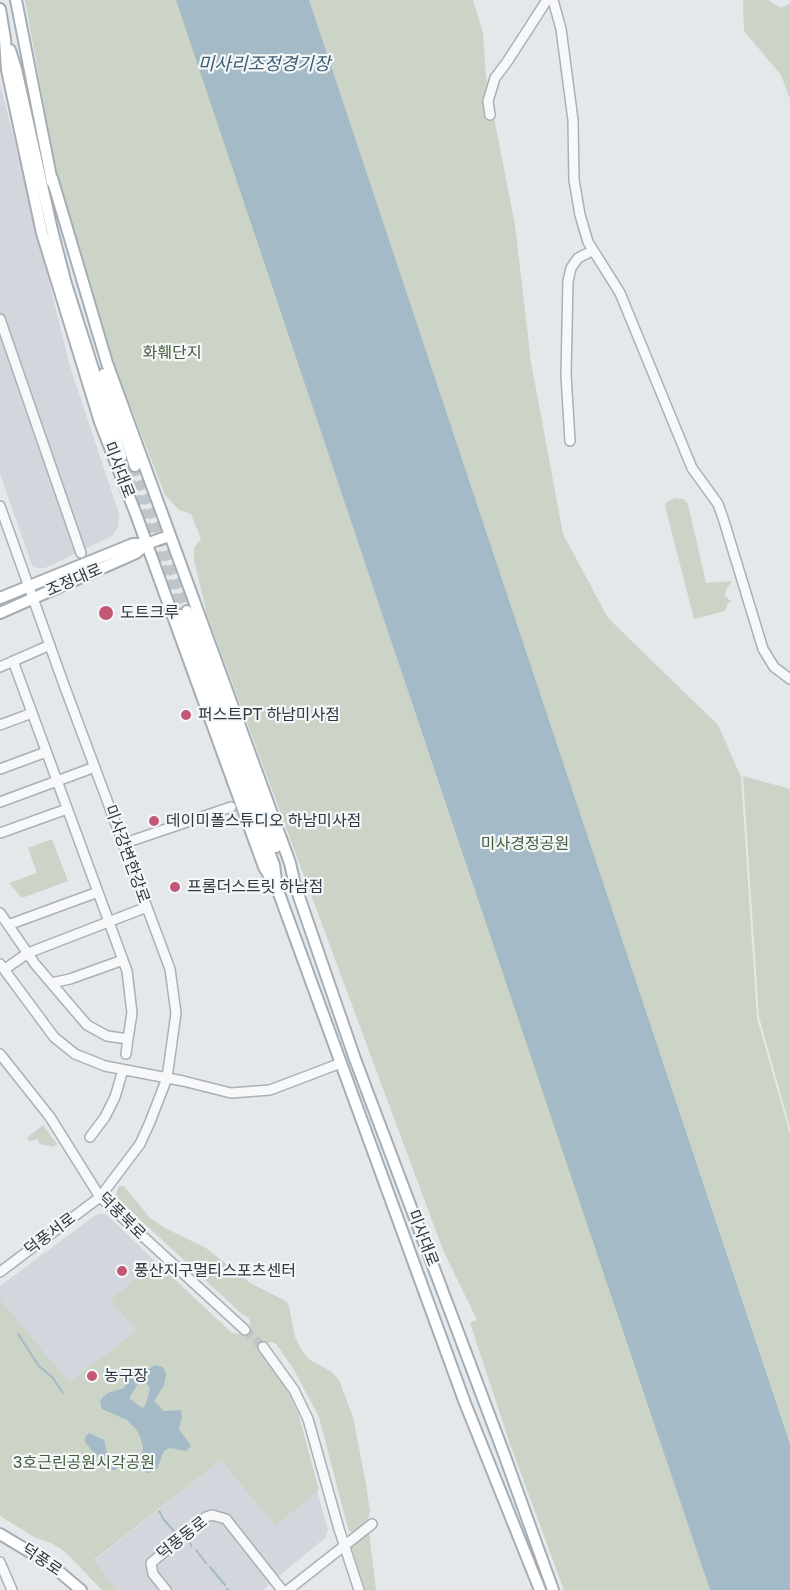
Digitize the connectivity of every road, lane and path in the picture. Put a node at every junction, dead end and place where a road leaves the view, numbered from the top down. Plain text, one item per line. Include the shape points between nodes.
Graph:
1 (16, 0) edge
2 (547, 0) edge
3 (553, 0) edge
4 (0, 9) edge
5 (3, 39) edge
6 (490, 115) dead end
7 (592, 251) junction
8 (0, 319) edge
9 (570, 441) dead end
10 (130, 465) junction
11 (0, 506) edge
12 (169, 536) junction
13 (146, 544) junction
14 (81, 553) dead end
15 (28, 586) junction
16 (33, 597) junction
17 (0, 598) edge
18 (0, 613) edge
19 (50, 645) junction
20 (13, 661) junction
21 (0, 667) edge
22 (790, 679) edge
23 (32, 712) junction
24 (0, 725) edge
25 (46, 752) junction
26 (95, 766) junction
27 (0, 769) edge
28 (57, 781) junction
29 (0, 802) edge
30 (231, 807) dead end
31 (68, 809) junction
32 (0, 833) edge
33 (134, 840) dead end
34 (295, 885) junction
35 (277, 888) junction
36 (98, 892) junction
37 (147, 907) junction
38 (0, 913) edge
39 (109, 920) junction
40 (8, 925) junction
41 (28, 953) junction
42 (123, 960) junction
43 (2, 967) edge
44 (51, 983) junction
45 (128, 1039) junction
46 (0, 1054) edge
47 (126, 1054) dead end
48 (341, 1063) junction
49 (123, 1070) junction
50 (167, 1078) junction
51 (90, 1137) dead end
52 (100, 1197) junction
53 (0, 1272) edge
54 (245, 1330) tunnel mouth
55 (264, 1347) tunnel mouth
56 (372, 1524) dead end
57 (0, 1534) edge
58 (344, 1545) junction
59 (543, 1559) junction
60 (0, 1562) edge
61 (529, 1563) junction
62 (12, 1590) edge
63 (81, 1590) edge
64 (166, 1590) edge
65 (282, 1590) edge
66 (288, 1590) edge
67 (359, 1590) edge
68 (535, 1590) edge
69 (540, 1590) edge
70 (553, 1590) edge
71 (559, 1590) edge

1 - 10 main road, 미사대로 via 52,178 107,363
2 - 6 street via 495,78 488,101
3 - 7 street via 561,29 573,120 574,180
4 - 5 main road, 미사대로
5 - 10 main road, 미사대로 via 42,233 100,422
7 - 9 street via 578,258 571,268 566,298
7 - 22 street via 621,293 692,468 718,504 762,649 774,667
8 - 14 street
10 - 12 main road, 미사대로
10 - 13 main road, 미사대로
11 - 15 street, 미사강변한강로
12 - 13 main road, 조정대로
12 - 34 main road, 미사대로
13 - 15 main road, 조정대로 via 133,544
13 - 16 main road, 조정대로 via 136,553
13 - 35 main road, 미사대로 via 264,867
15 - 16 street, 미사강변한강로
15 - 17 main road, 조정대로
16 - 18 main road, 조정대로
16 - 19 street, 미사강변한강로
19 - 20 street
19 - 26 street, 미사강변한강로
20 - 21 street
20 - 23 street
23 - 24 street
23 - 25 street
25 - 27 street
25 - 28 street
26 - 28 street
26 - 37 street, 미사강변한강로
28 - 29 street
28 - 31 street
30 - 33 street
31 - 32 street
31 - 36 street
34 - 35 main road, 미사대로 via 282,862 183,613 274,865
34 - 59 main road, 미사대로 via 355,1059
35 - 48 main road, 미사대로
36 - 39 street
36 - 40 street
37 - 39 street
37 - 50 street, 미사강변한강로 via 170,969 175,1003
38 - 40 street
39 - 41 street
39 - 42 street
40 - 41 street
41 - 43 street
41 - 44 street
42 - 44 street
42 - 45 street via 132,1013
43 - 49 street via 59,1041 88,1060
44 - 45 street via 87,1025 107,1036
45 - 47 street
46 - 52 street, 덕풍북로 via 50,1117
48 - 50 street via 270,1090 231,1093
48 - 61 main road, 미사대로 via 465,1403
49 - 50 street
49 - 51 street via 115,1097
50 - 52 street, 미사강변한강로 via 140,1144
52 - 53 street, 덕풍서로
52 - 54 street, 덕풍북로
55 - 58 street via 290,1383 308,1419
56 - 58 street
57 - 63 main road, 덕풍로 via 50,1564
58 - 66 street
58 - 67 street
59 - 70 main road, 미사대로
59 - 71 main road
60 - 62 street
61 - 68 main road
61 - 69 main road, 미사대로
64 - 65 street, 덕풍동로 via 153,1574 151,1563 212,1515 226,1519

